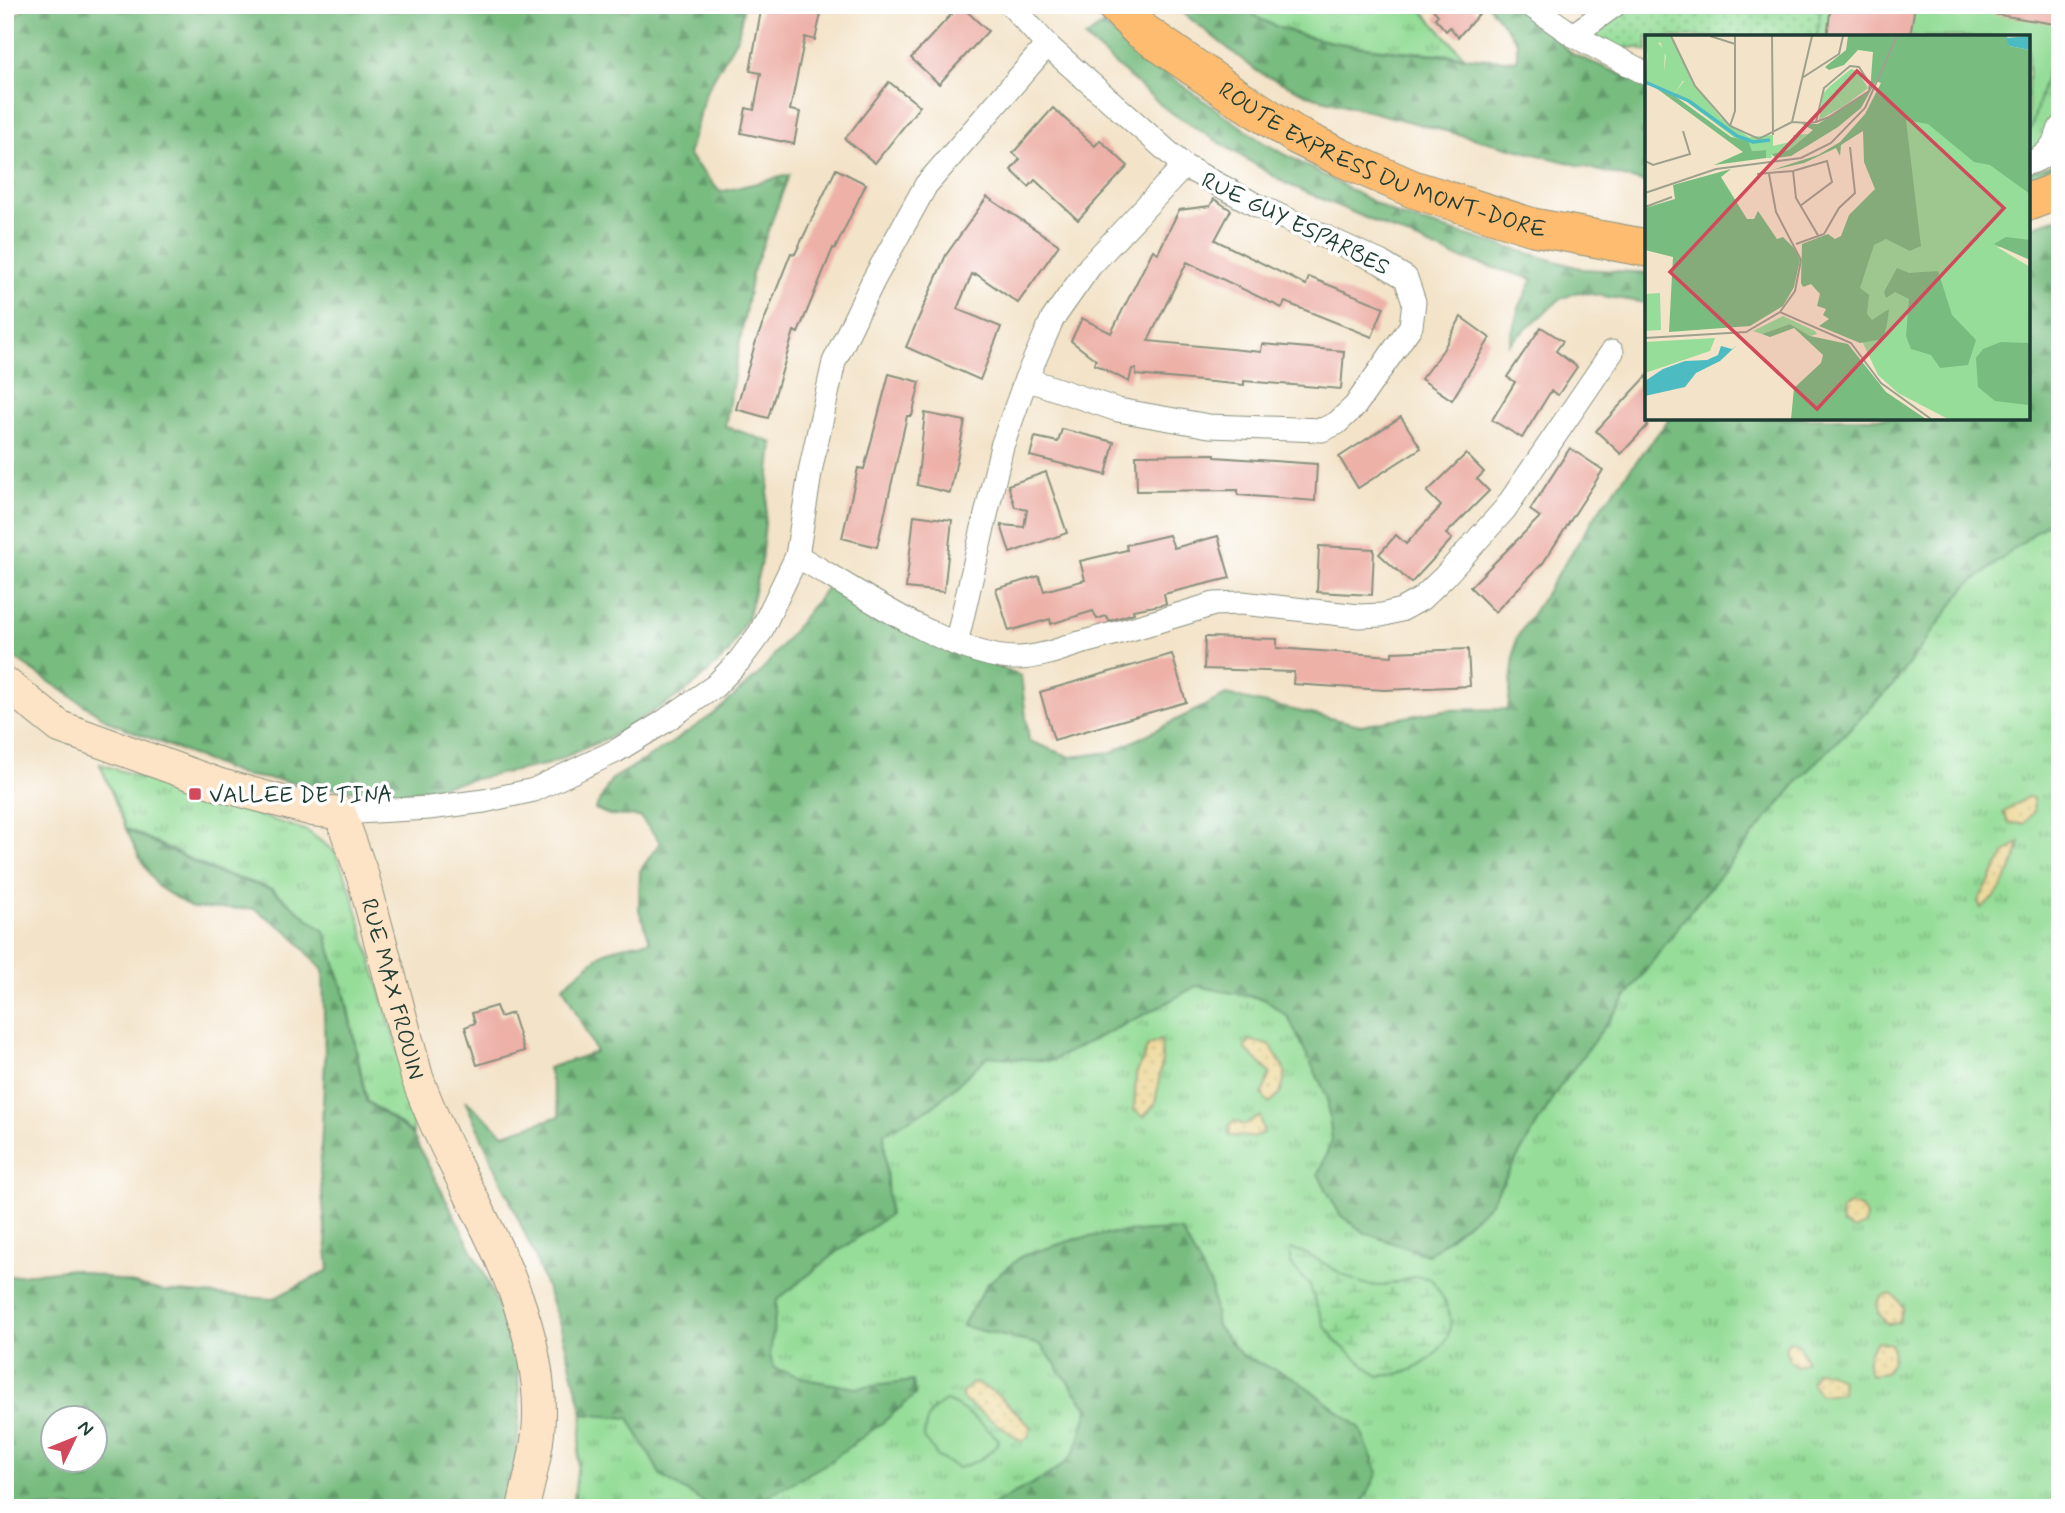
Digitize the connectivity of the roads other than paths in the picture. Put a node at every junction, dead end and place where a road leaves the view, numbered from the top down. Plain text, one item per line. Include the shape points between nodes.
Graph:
1 (1011, 5) edge
2 (1530, 5) edge
3 (1615, 5) edge
4 (1127, 17) edge
5 (1573, 35) junction
6 (1047, 45) junction
7 (1645, 73) edge
8 (2060, 128) edge
9 (2030, 162) edge
10 (1184, 166) junction
11 (2060, 190) edge
12 (2030, 201) edge
13 (1645, 248) edge
14 (1612, 352) dead end
15 (1026, 379) junction
16 (797, 556) junction
17 (956, 644) junction
18 (5, 683) edge
19 (340, 813) junction
20 (523, 1508) edge

1 - 6 street, RUE GUY ESPARBES
2 - 5 street
3 - 5 street
4 - 13 main road, ROUTE EXPRESS DU MONT-DORE via 1230,93 1297,136 1354,163 1413,188 1533,227
5 - 7 street
6 - 10 street, RUE GUY ESPARBES
6 - 16 street via 926,185 873,281 834,362
8 - 9 street via 2040,160
10 - 15 street via 1090,266 1052,320
10 - 15 street, RUE GUY ESPARBES via 1406,278 1414,302 1411,326 1355,406 1322,430 1209,426 1118,410
11 - 12 main road
14 - 17 street via 1505,509 1444,577 1401,610 1359,616 1214,604 1019,658 998,657
15 - 17 street via 1002,446
16 - 17 street
16 - 19 street via 760,633 739,661 715,686 616,751 534,790 429,808
18 - 19 street via 60,727 220,785
19 - 20 street, RUE MAX FROUIN via 363,877 427,1106 507,1270 522,1311 535,1368 539,1414

